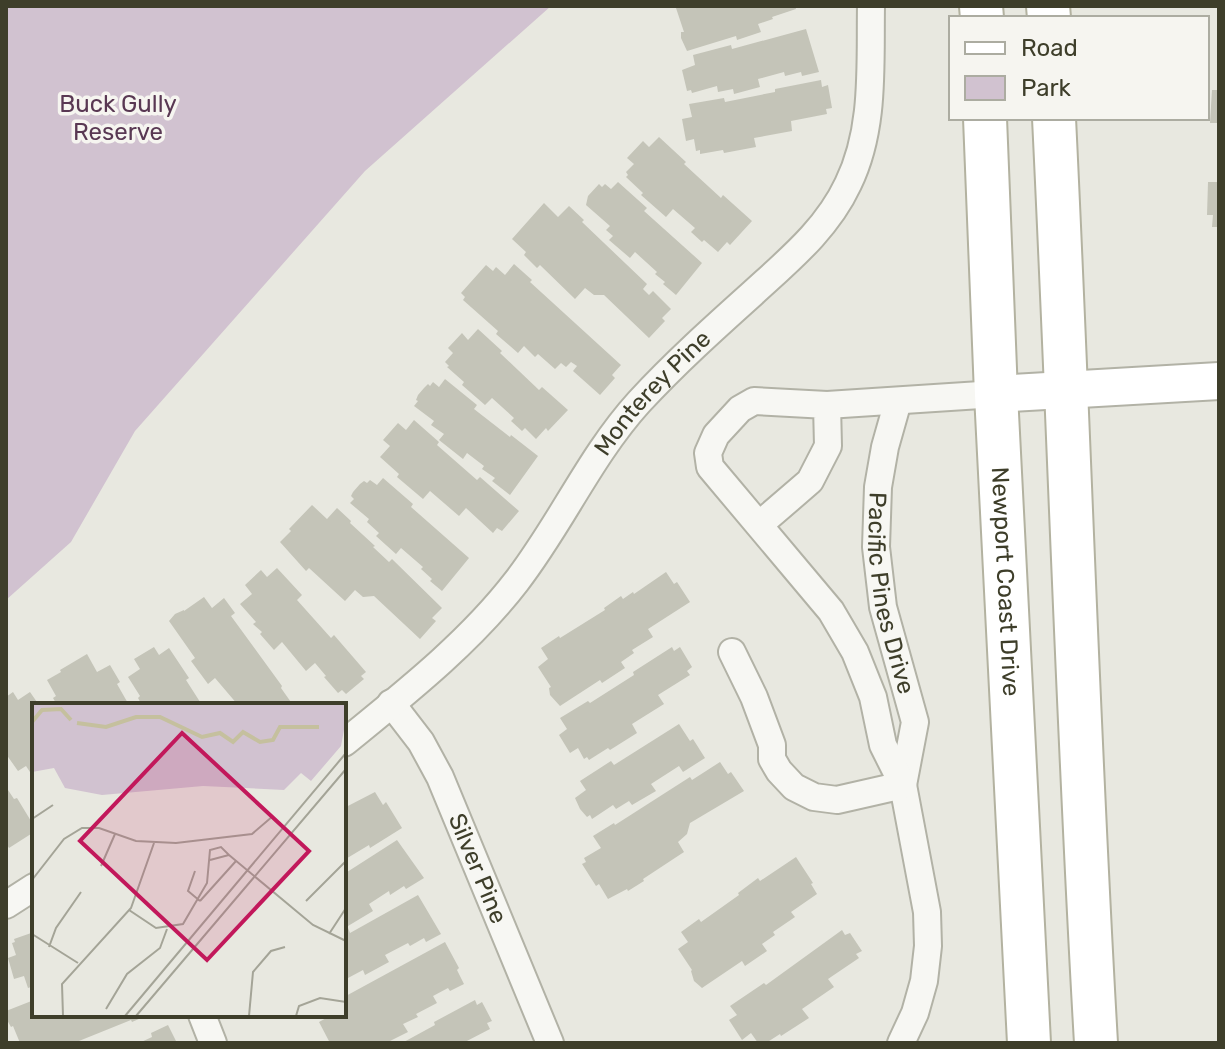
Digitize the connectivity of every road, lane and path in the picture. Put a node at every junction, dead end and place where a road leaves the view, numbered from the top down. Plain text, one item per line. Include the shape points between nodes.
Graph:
1 (871, 6) edge
2 (985, 120) edge
3 (1054, 120) edge
4 (1219, 381) edge
5 (1067, 389) junction
6 (996, 394) junction
7 (898, 401) junction
8 (827, 405) junction
9 (759, 525) junction
10 (732, 652) dead end
11 (391, 703) junction
12 (346, 741) edge
13 (903, 785) junction
14 (32, 888) edge
15 (6, 905) edge
16 (203, 1017) edge
17 (213, 1043) edge
18 (550, 1043) edge
19 (901, 1043) edge
20 (1029, 1043) edge
21 (1096, 1043) edge

1 - 11 street, Monterey Pine via 869,110 860,155 822,226 637,404 500,602 462,643
2 - 6 main road, Newport Coast Drive
3 - 5 main road
4 - 5 street
5 - 6 street
5 - 21 main road
6 - 7 street, Pacific Pines Drive
6 - 20 main road, Newport Coast Drive
7 - 8 street, Pacific Pines Drive
7 - 13 street, Pacific Pines Drive via 878,487 876,547 883,607 915,722
8 - 9 street via 828,446 810,481
8 - 9 street, Pacific Pines Drive via 754,401 716,435 708,453 710,467
9 - 13 street, Pacific Pines Drive via 831,611 855,652 873,697 883,745
10 - 13 street via 772,745 772,759 794,787 837,800
11 - 12 street, Monterey Pine
11 - 18 street, Silver Pine via 440,777
13 - 19 street, Pacific Pines Drive via 927,912 928,946 924,981
14 - 15 street
16 - 17 street

